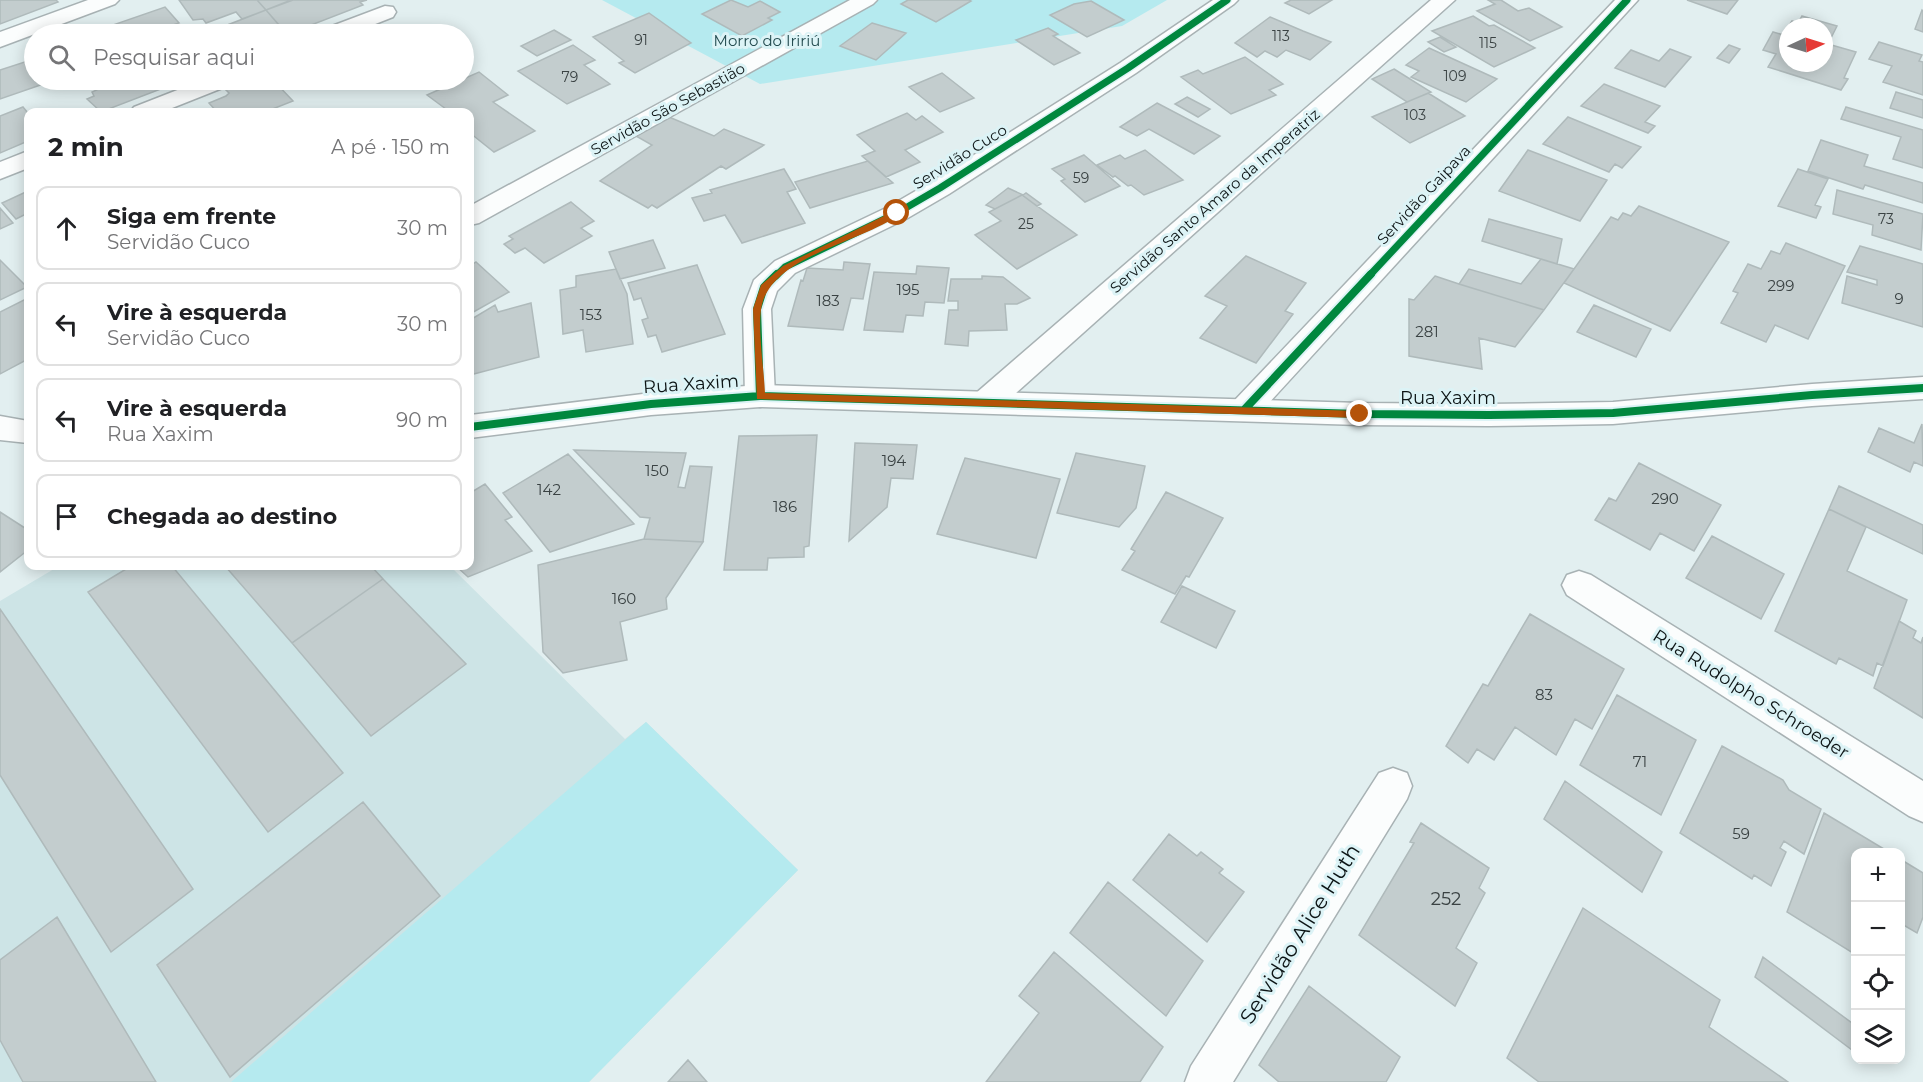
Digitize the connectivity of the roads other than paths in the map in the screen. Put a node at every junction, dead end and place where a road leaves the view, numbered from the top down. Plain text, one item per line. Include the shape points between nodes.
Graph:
1 (108, 0) edge
2 (866, 0) edge
3 (1227, 0) edge
4 (1444, 0) edge
5 (1627, 0) edge
6 (385, 12) dead end
7 (43, 24) edge
8 (356, 24) edge
9 (24, 31) edge
10 (0, 40) edge
11 (197, 90) edge
12 (152, 108) edge
13 (24, 161) edge
14 (0, 171) edge
15 (474, 215) edge
16 (1923, 388) edge
17 (760, 396) junction
18 (986, 402) junction
19 (1244, 411) junction
20 (474, 426) edge
21 (0, 428) edge
22 (24, 431) edge
23 (1579, 585) dead end
24 (1393, 786) dead end
25 (1923, 803) edge
26 (1207, 1082) edge

1 - 7 street
2 - 15 street, Servidão São Sebastião
3 - 17 street, Servidão Cuco via 940,188 785,267 764,287 757,309
4 - 18 street, Servidão Santo Amaro da Imperatriz
5 - 19 street, Servidão Gaipava
6 - 8 street
9 - 10 street
11 - 12 street
13 - 14 street
16 - 19 street, Rua Xaxim via 1613,413
17 - 18 street, Rua Xaxim
17 - 20 street, Rua Xaxim via 639,404
18 - 19 street, Rua Xaxim
21 - 22 street
23 - 25 street, Rua Rudolpho Schroeder
24 - 26 street, Servidão Alice Huth

